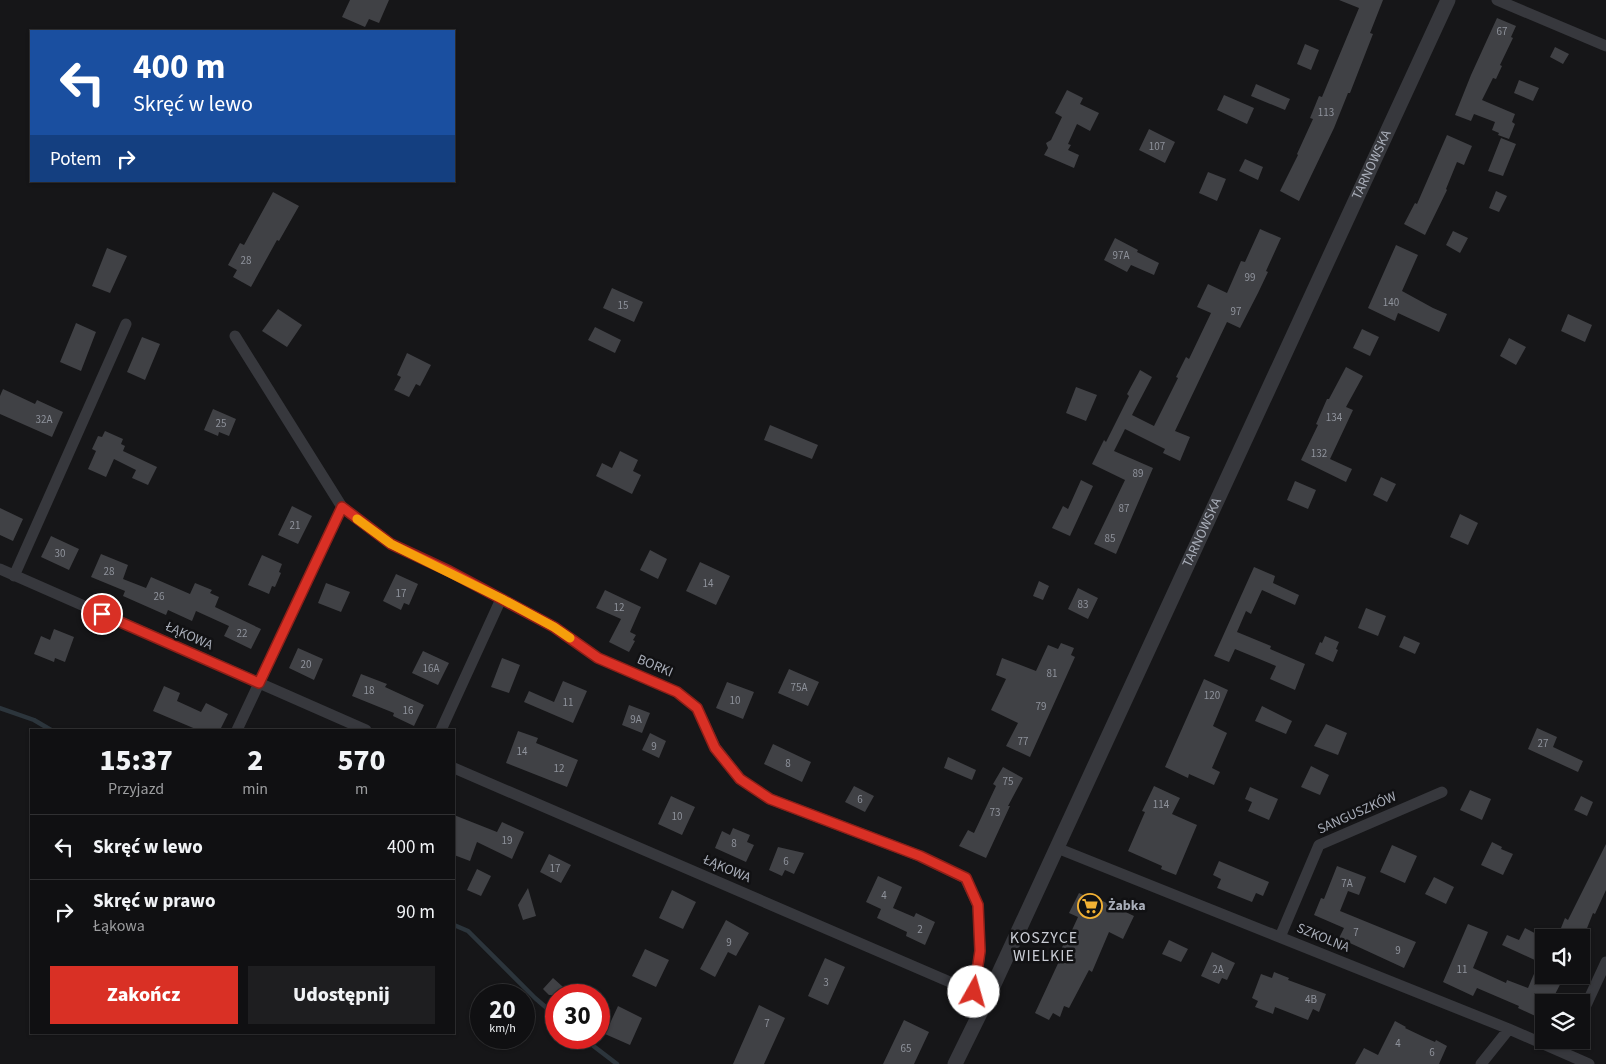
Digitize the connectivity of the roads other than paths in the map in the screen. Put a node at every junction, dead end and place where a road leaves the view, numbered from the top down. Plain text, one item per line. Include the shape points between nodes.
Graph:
1 (1448, 0) edge
2 (1497, 0) edge
3 (1606, 46) edge
4 (126, 324) dead end
5 (235, 336) dead end
6 (342, 507) junction
7 (0, 569) edge
8 (14, 576) junction
9 (502, 599) junction
10 (259, 683) junction
11 (237, 729) edge
12 (364, 729) edge
13 (441, 729) edge
14 (455, 768) edge
15 (1442, 792) dead end
16 (1057, 848) junction
17 (1280, 937) junction
18 (1606, 962) edge
19 (981, 995) junction
20 (1590, 997) edge
21 (1509, 1029) junction
22 (1566, 1049) edge
23 (1564, 1052) junction
24 (955, 1064) edge
25 (1481, 1064) edge
26 (1589, 1064) edge

1 - 16 street, TARNOWSKA
2 - 3 street
4 - 8 street
5 - 6 street
6 - 9 street, BORKI via 391,544
6 - 10 street
7 - 8 street, ŁĄKOWA
8 - 10 street, ŁĄKOWA
9 - 13 street
9 - 19 street, BORKI via 554,627 598,658 677,692 697,708 715,748 740,779 770,799 920,856 966,878 978,905
10 - 11 street
10 - 12 street, ŁĄKOWA
14 - 19 street, ŁĄKOWA
15 - 17 street, SANGUSZKÓW via 1319,845
16 - 17 street, SZKOLNA
16 - 19 street, TARNOWSKA
17 - 21 street, SZKOLNA
18 - 20 street
19 - 24 street, TARNOWSKA
21 - 23 street, SZKOLNA
21 - 25 street
22 - 23 street
23 - 26 street, SZKOLNA

